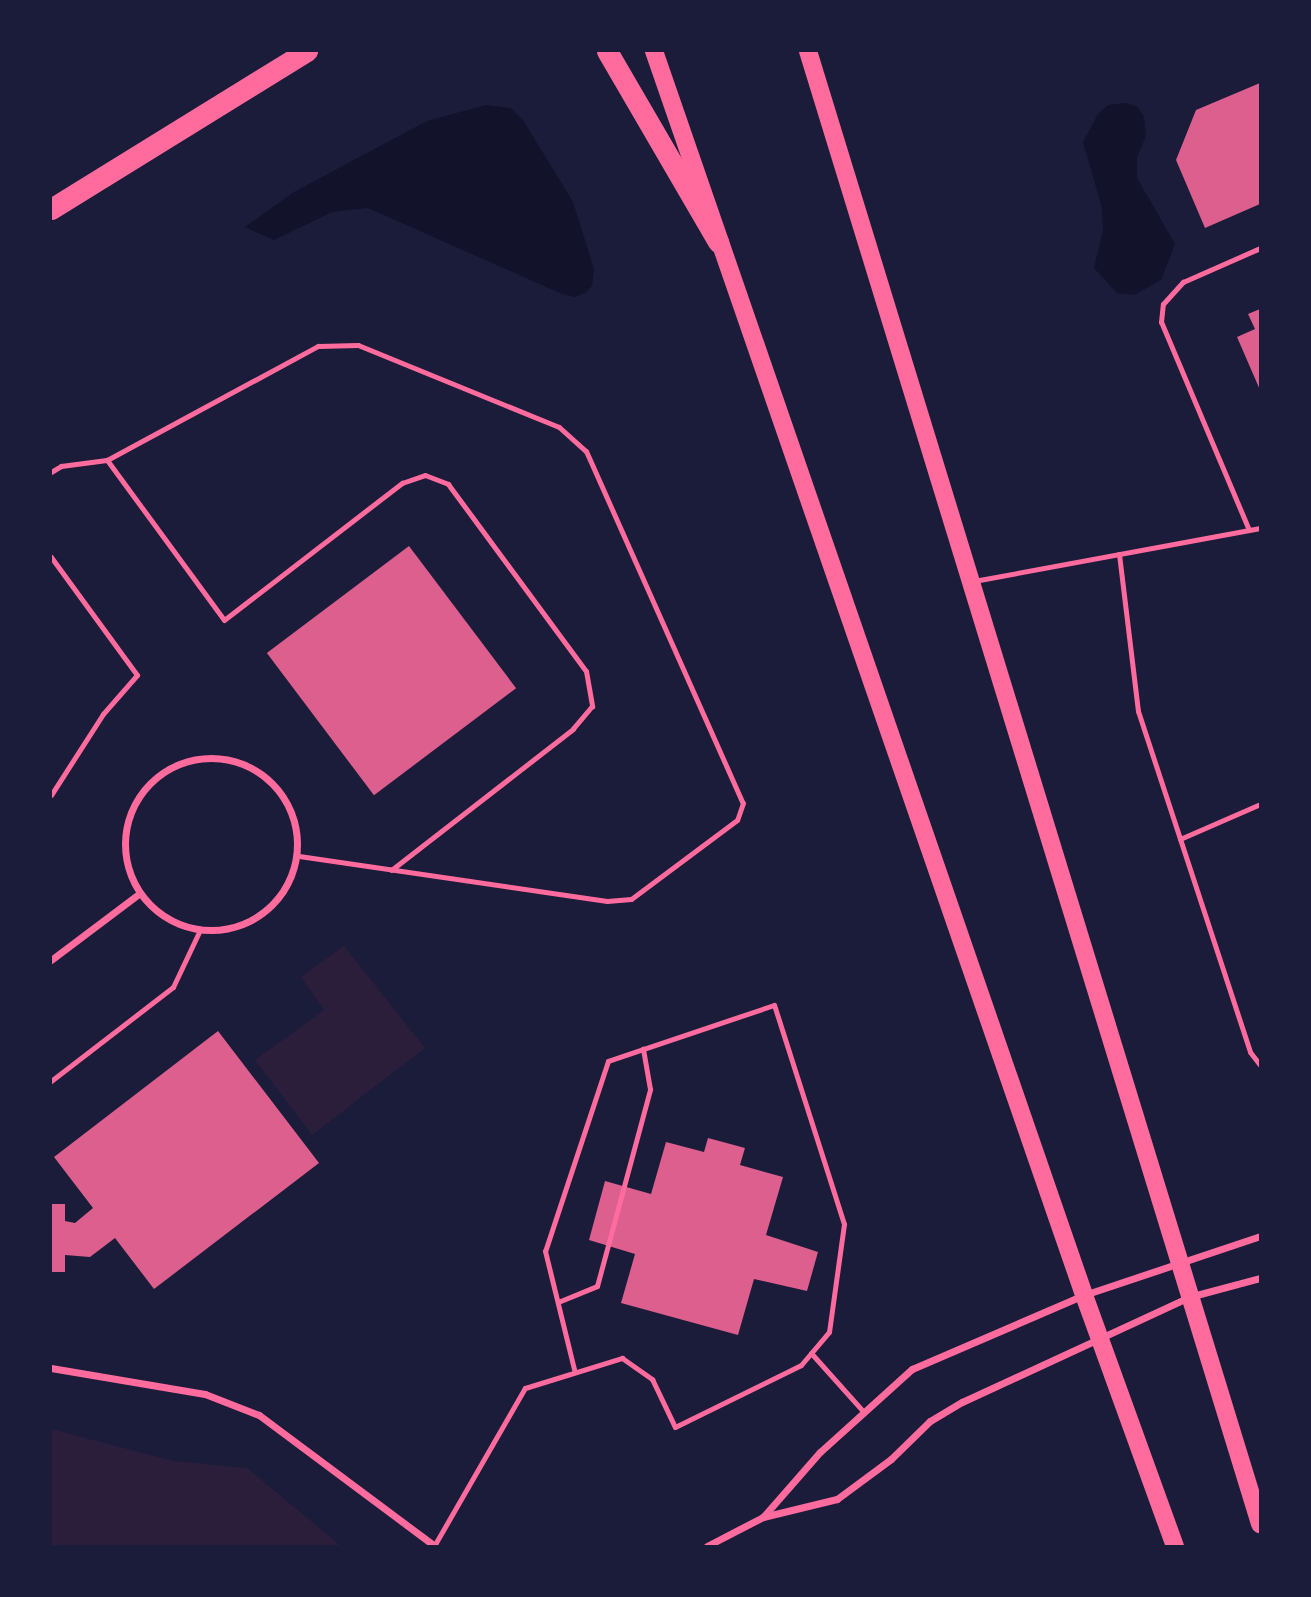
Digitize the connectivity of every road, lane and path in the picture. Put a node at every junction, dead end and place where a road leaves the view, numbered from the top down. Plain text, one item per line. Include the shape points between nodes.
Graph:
1 (307, 51) edge
2 (607, 51) edge
3 (654, 51) edge
4 (808, 51) edge
5 (51, 209) edge
6 (718, 242) junction
7 (1260, 248) edge
8 (107, 460) junction
9 (51, 472) edge
10 (1260, 528) edge
11 (1249, 530) junction
12 (1119, 554) junction
13 (51, 557) edge
14 (973, 581) junction
15 (51, 794) edge
16 (1260, 804) edge
17 (1180, 839) junction
18 (297, 856) junction
19 (391, 870) junction
20 (140, 893) junction
21 (200, 930) junction
22 (51, 960) edge
23 (643, 1049) junction
24 (1260, 1065) edge
25 (51, 1080) edge
26 (1260, 1236) edge
27 (1178, 1260) junction
28 (1260, 1278) edge
29 (1084, 1295) junction
30 (1189, 1297) junction
31 (558, 1302) junction
32 (1100, 1339) junction
33 (811, 1353) junction
34 (51, 1368) edge
35 (575, 1369) junction
36 (862, 1410) junction
37 (763, 1517) junction
38 (1260, 1524) edge
39 (435, 1546) edge
40 (707, 1546) edge
41 (1175, 1546) edge

1 - 5 highway
2 - 6 highway
3 - 6 main road
4 - 14 main road
6 - 29 main road via 748,316
7 - 11 lane via 1183,282 1163,304 1161,322
8 - 9 lane via 61,466
8 - 19 lane via 224,621 402,483 425,475 448,484 586,671 592,706 573,729
8 - 19 lane via 318,346 358,345 559,428 586,451 743,803 737,820 631,899 607,901
10 - 11 lane
11 - 12 lane
12 - 14 lane
12 - 17 lane via 1138,711
13 - 15 lane via 137,675 103,714
14 - 27 main road
16 - 17 lane
17 - 24 lane via 1250,1052
18 - 19 lane
18 - 20 street via 291,810 265,776 236,761 193,759 159,775 131,811 125,853
18 - 21 street via 274,903 233,928
20 - 21 street via 169,920
20 - 22 street
21 - 25 lane via 173,987
23 - 31 lane via 650,1089 597,1286
23 - 31 lane via 608,1061 545,1251
23 - 33 lane via 774,1005 844,1224 829,1332
26 - 27 street
27 - 29 street
27 - 30 main road
28 - 30 street
29 - 32 main road
29 - 36 street via 912,1369
30 - 32 street
30 - 38 main road
31 - 35 lane
32 - 37 street via 930,1421 837,1499
32 - 41 main road
33 - 35 lane via 801,1365 675,1427 652,1379 622,1358
33 - 36 lane
34 - 39 street via 205,1394 259,1415
35 - 39 lane via 525,1388
36 - 37 street
37 - 40 street

